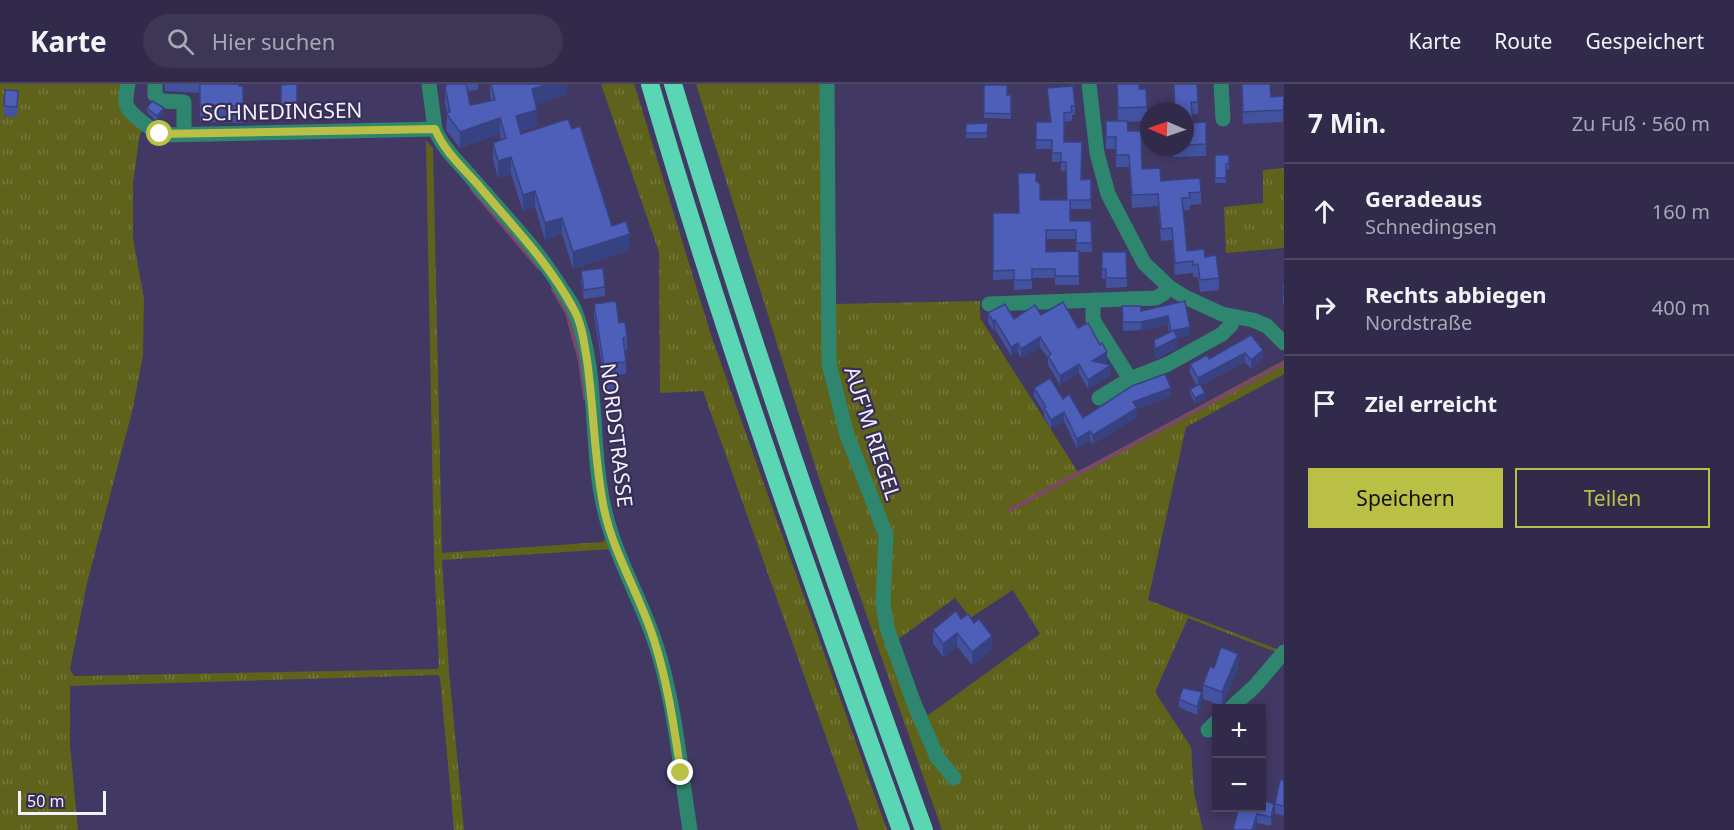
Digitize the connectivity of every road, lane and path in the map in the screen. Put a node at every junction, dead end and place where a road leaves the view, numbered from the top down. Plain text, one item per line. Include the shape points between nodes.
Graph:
1 (128, 84) edge
2 (155, 84) edge
3 (429, 84) edge
4 (639, 84) edge
5 (650, 84) edge
6 (673, 84) edge
7 (680, 84) edge
8 (827, 84) edge
9 (1089, 84) edge
10 (1221, 84) edge
11 (656, 105) junction
12 (680, 108) junction
13 (1223, 119) dead end
14 (435, 129) junction
15 (184, 134) junction
16 (1169, 287) junction
17 (1093, 300) junction
18 (989, 304) dead end
19 (1234, 317) junction
20 (1284, 343) edge
21 (1130, 379) junction
22 (1099, 398) dead end
23 (1284, 652) edge
24 (1236, 704) edge
25 (954, 778) dead end
26 (690, 830) edge
27 (901, 830) edge
28 (924, 830) edge

1 - 15 street, SCHNEDINGSEN via 126,104 134,115 156,132
2 - 15 street via 155,95 161,101 184,102
3 - 14 street, NORDSTRASSE
4 - 11 highway via 643,94
5 - 11 highway
6 - 12 highway
7 - 12 highway
8 - 25 street, AUF'M RIEGEL via 829,364 847,435 886,535 883,594 887,628 937,757
9 - 16 street via 1097,153 1108,194 1144,263
10 - 13 street
11 - 27 highway via 748,395
12 - 28 highway via 830,568
14 - 15 street, SCHNEDINGSEN
14 - 26 street, NORDSTRASSE via 459,164 548,267 575,310 591,387 599,485 615,544 654,639 667,687
16 - 17 street via 1156,298
16 - 19 street
17 - 18 street
17 - 21 street via 1093,320
19 - 20 street via 1267,326
19 - 21 street via 1222,334 1168,364
21 - 22 street
23 - 24 street

